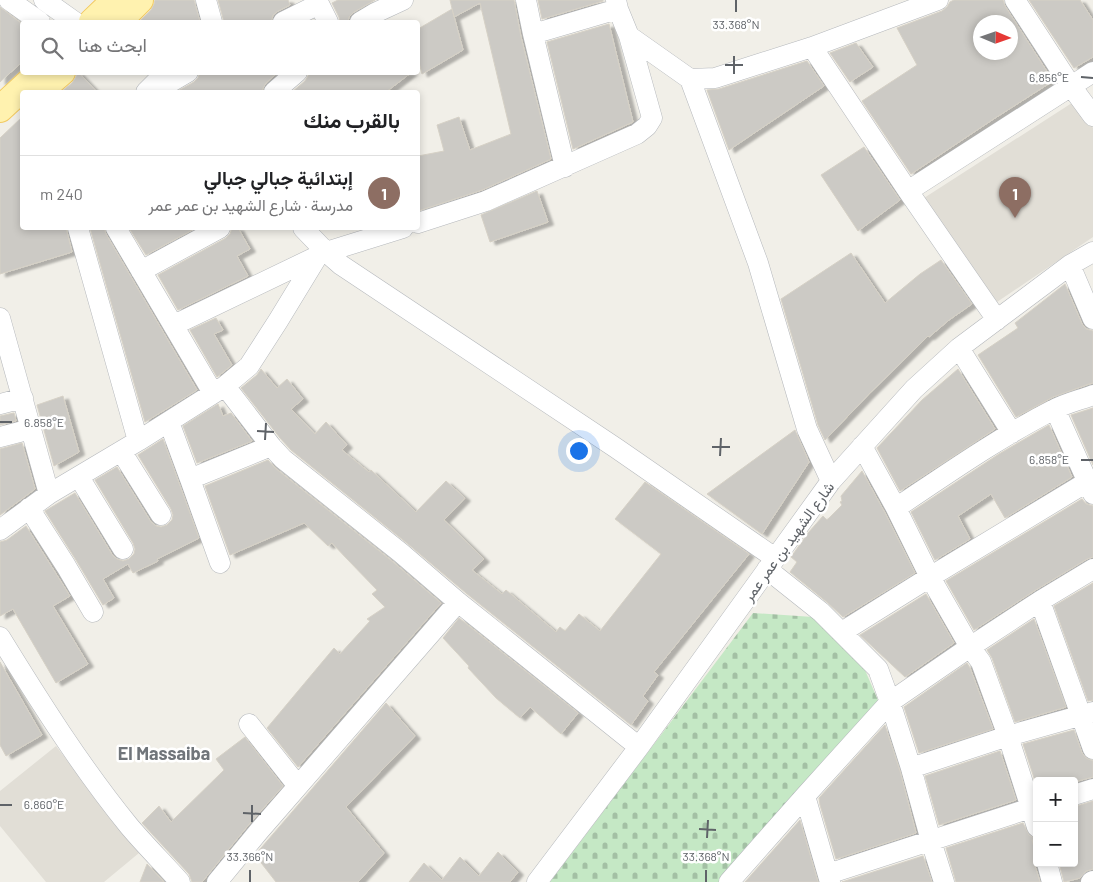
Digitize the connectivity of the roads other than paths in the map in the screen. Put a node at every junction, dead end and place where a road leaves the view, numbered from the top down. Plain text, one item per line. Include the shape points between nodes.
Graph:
1 (9, 0) edge
2 (44, 0) edge
3 (115, 0) edge
4 (140, 0) edge
5 (206, 0) edge
6 (403, 0) edge
7 (526, 0) edge
8 (938, 0) edge
9 (1015, 0) edge
10 (617, 4) edge
11 (37, 20) edge
12 (72, 20) edge
13 (94, 20) edge
14 (120, 20) edge
15 (211, 20) edge
16 (287, 20) edge
17 (327, 20) edge
18 (363, 20) edge
19 (533, 34) junction
20 (629, 36) junction
21 (812, 47) junction
22 (1093, 72) edge
23 (58, 75) edge
24 (183, 75) edge
25 (294, 75) edge
26 (690, 79) junction
27 (171, 82) edge
28 (1071, 86) junction
29 (38, 90) edge
30 (148, 90) edge
31 (276, 90) edge
32 (20, 99) edge
33 (20, 108) edge
34 (0, 109) edge
35 (1093, 116) edge
36 (0, 129) edge
37 (565, 167) junction
38 (908, 191) junction
39 (420, 222) edge
40 (78, 230) edge
41 (117, 230) edge
42 (213, 230) edge
43 (304, 230) edge
44 (397, 230) edge
45 (1093, 252) edge
46 (321, 255) junction
47 (1070, 265) junction
48 (141, 271) junction
49 (0, 318) edge
50 (1093, 319) edge
51 (997, 320) junction
52 (174, 325) junction
53 (4, 346) edge
54 (960, 348) junction
55 (219, 390) junction
56 (1093, 395) edge
57 (23, 398) junction
58 (0, 404) edge
59 (1055, 409) junction
60 (169, 422) junction
61 (31, 429) junction
62 (1012, 433) junction
63 (0, 437) edge
64 (130, 446) junction
65 (271, 446) junction
66 (862, 446) junction
67 (79, 477) junction
68 (190, 479) junction
69 (831, 481) junction
70 (1090, 488) edge
71 (49, 494) junction
72 (29, 508) junction
73 (896, 508) junction
74 (161, 515) dead end
75 (0, 530) edge
76 (123, 549) dead end
77 (220, 563) dead end
78 (771, 564) junction
79 (1093, 569) edge
80 (930, 577) junction
81 (1040, 601) junction
82 (458, 602) junction
83 (93, 612) dead end
84 (842, 632) junction
85 (0, 638) edge
86 (970, 647) junction
87 (890, 702) junction
88 (1087, 714) edge
89 (249, 724) dead end
90 (1008, 736) junction
91 (639, 747) junction
92 (1093, 749) edge
93 (911, 768) junction
94 (298, 786) junction
95 (1093, 789) edge
96 (1078, 794) edge
97 (805, 796) junction
98 (1033, 808) edge
99 (1033, 815) edge
100 (931, 841) junction
101 (1048, 867) edge
102 (829, 878) edge
103 (180, 882) edge
104 (218, 882) edge
105 (537, 882) edge
106 (729, 882) edge
107 (944, 882) edge
108 (1052, 882) edge

1 - 11 street
2 - 12 street
3 - 13 main road
4 - 14 main road
5 - 15 street
6 - 18 street
7 - 19 street
8 - 21 street
9 - 28 street
10 - 19 street
10 - 20 street
16 - 17 street via 319,4
19 - 37 street
20 - 26 street
20 - 37 street via 651,121 637,134
21 - 26 street via 715,78
21 - 38 street
22 - 28 street
23 - 29 main road
24 - 27 street
25 - 31 street
26 - 69 street via 758,263 807,429
27 - 30 street via 156,82
28 - 35 street
28 - 38 street
32 - 34 main road
33 - 36 main road
37 - 39 street via 486,201
38 - 51 street
40 - 64 street
41 - 48 street
42 - 48 street
43 - 46 street
44 - 46 street
45 - 47 street, شارع الشهيد بن عمر عمر
46 - 52 street
46 - 55 street via 253,361
46 - 78 street via 341,265 608,443
47 - 50 street
47 - 51 street, شارع الشهيد بن عمر عمر
48 - 52 street
49 - 53 street
51 - 54 street, شارع الشهيد بن عمر عمر
52 - 55 street
53 - 57 street
54 - 62 street
54 - 66 street, شارع الشهيد بن عمر عمر via 914,389
55 - 60 street
55 - 65 street
56 - 59 street
57 - 58 street
57 - 61 street
59 - 62 street
59 - 70 street
60 - 64 street
60 - 68 street
61 - 63 street
61 - 71 street
62 - 73 street
64 - 67 street
64 - 74 street
65 - 68 street
65 - 82 street
66 - 69 street, شارع الشهيد بن عمر عمر
66 - 73 street
67 - 71 street
67 - 76 street
68 - 77 street
69 - 78 street, شارع الشهيد بن عمر عمر
70 - 80 street
71 - 72 street
72 - 75 street
72 - 83 street
73 - 80 street
78 - 84 street
78 - 91 street, شارع الشهيد بن عمر عمر
79 - 81 street
80 - 84 street
80 - 86 street
81 - 86 street
81 - 88 street
82 - 91 street
82 - 94 street
84 - 87 street via 878,669
85 - 103 street via 74,752 130,826
86 - 87 street
86 - 90 street via 981,662
87 - 93 street
87 - 97 street
88 - 90 street
88 - 92 street
89 - 94 street
90 - 93 street
90 - 98 street
91 - 105 street, شارع الشهيد بن عمر عمر
93 - 100 street
94 - 104 street
95 - 96 street
97 - 102 street
97 - 106 street
99 - 100 street
100 - 102 street
100 - 107 street
101 - 108 street

